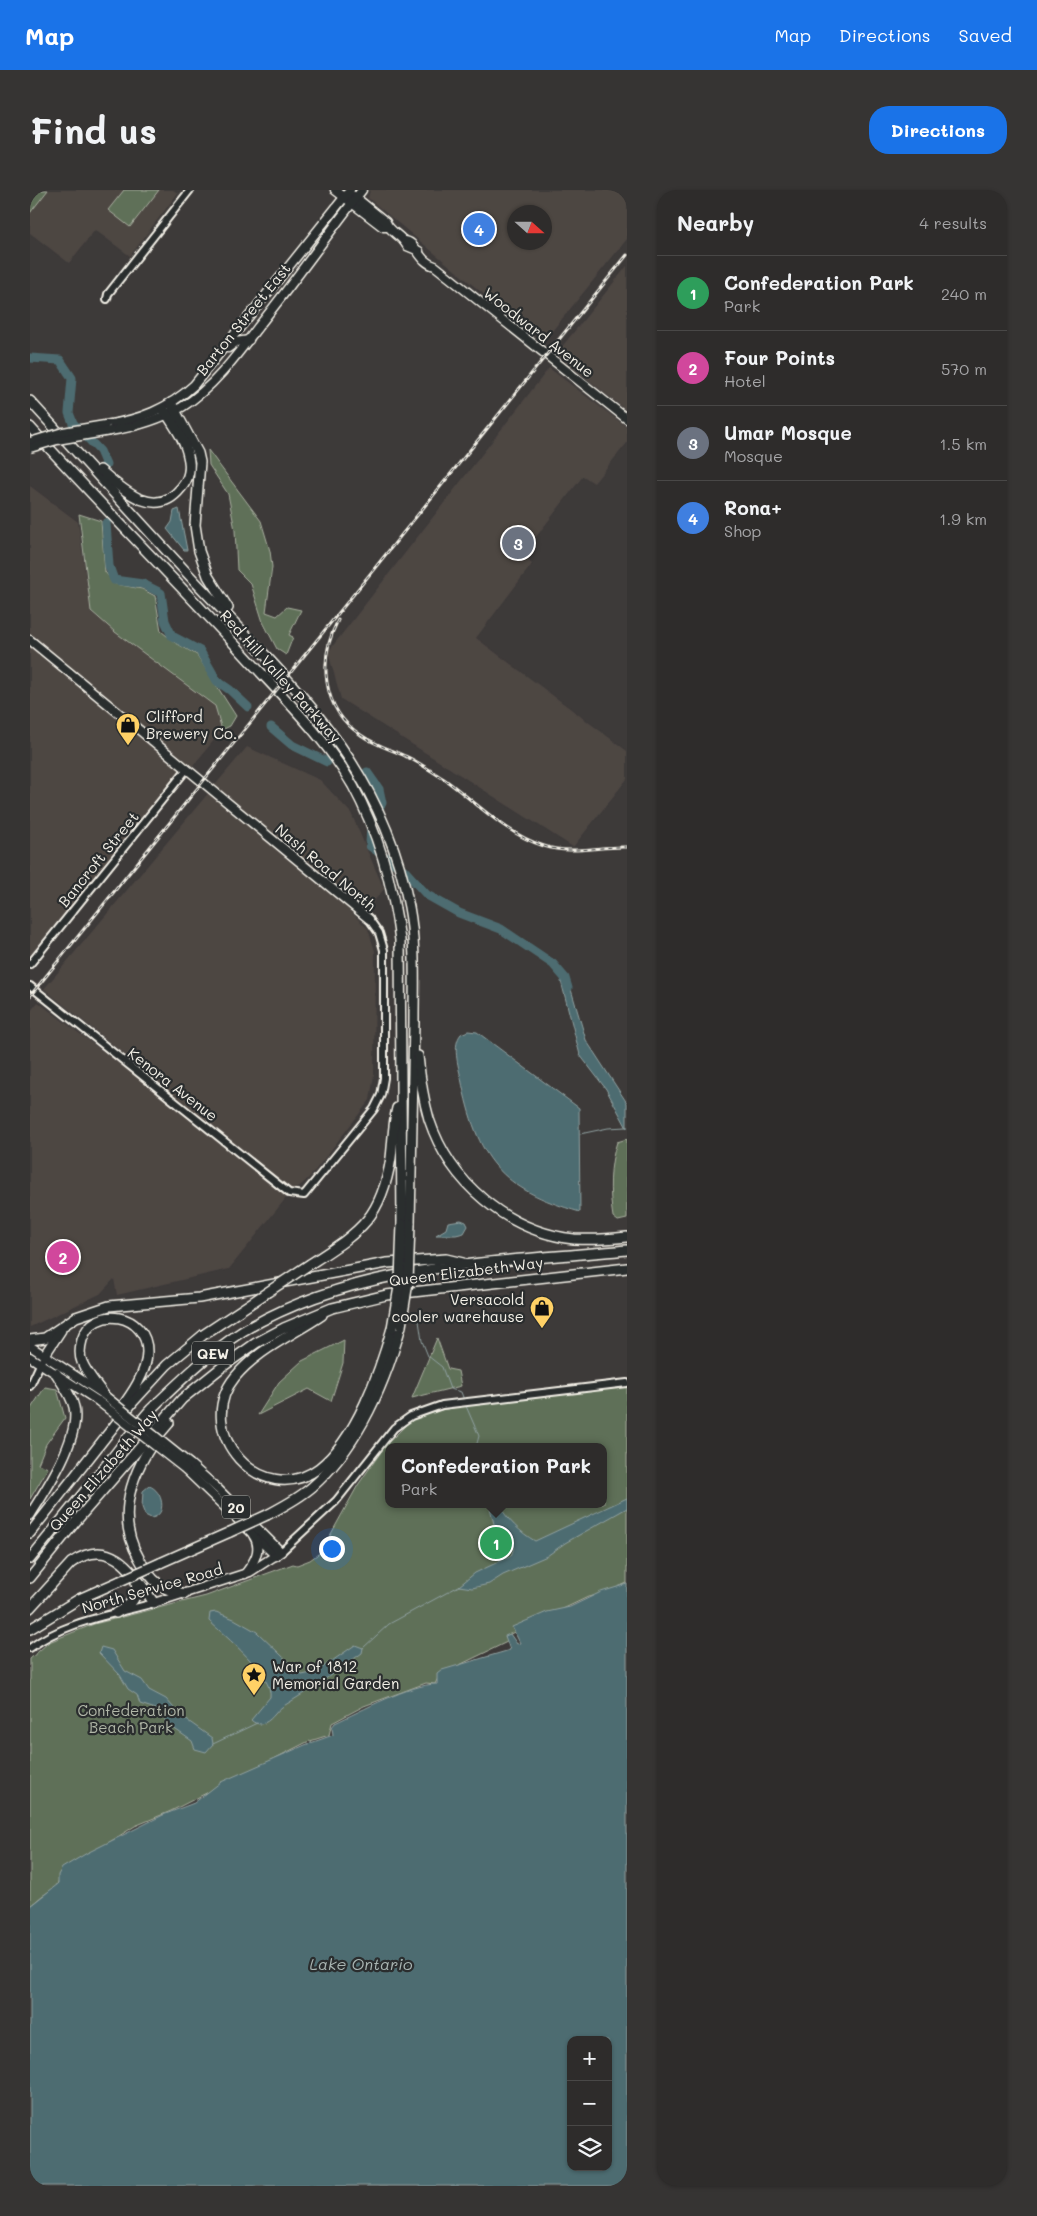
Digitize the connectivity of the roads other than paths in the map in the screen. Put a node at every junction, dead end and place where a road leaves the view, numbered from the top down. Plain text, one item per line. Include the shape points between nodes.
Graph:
1 (190, 190) edge
2 (335, 190) edge
3 (362, 190) edge
4 (347, 192) edge
5 (354, 201) junction
6 (107, 299) dead end
7 (253, 313) junction
8 (248, 340) junction
9 (217, 356) junction
10 (30, 401) edge
11 (169, 409) junction
12 (627, 419) edge
13 (107, 428) junction
14 (32, 431) edge
15 (30, 442) edge
16 (30, 448) edge
17 (81, 456) junction
18 (230, 616) junction
19 (30, 640) edge
20 (186, 770) junction
21 (369, 919) joint
22 (30, 964) edge
23 (30, 986) edge
24 (414, 1028) junction
25 (401, 1091) junction
26 (304, 1195) joint
27 (406, 1224) junction
28 (627, 1237) edge
29 (627, 1250) edge
30 (470, 1265) junction
31 (627, 1268) edge
32 (332, 1308) junction
33 (66, 1324) junction
34 (396, 1327) junction
35 (30, 1340) edge
36 (30, 1346) edge
37 (30, 1357) edge
38 (42, 1360) junction
39 (58, 1370) junction
40 (627, 1382) edge
41 (30, 1386) edge
42 (101, 1398) junction
43 (182, 1399) junction
44 (113, 1426) junction
45 (187, 1466) junction
46 (30, 1515) edge
47 (250, 1529) junction
48 (30, 1533) edge
49 (279, 1554) junction
50 (30, 1559) edge
51 (245, 1574) junction
52 (134, 1576) junction
53 (30, 1578) edge
54 (151, 1578) junction
55 (185, 1594) junction
56 (156, 1603) junction
57 (30, 1608) edge
58 (116, 1613) junction
59 (30, 1629) edge
60 (30, 1648) edge

1 - 6 street
2 - 4 main road, Woodward Avenue
3 - 5 main road, Barton Street East
4 - 5 main road, Woodward Avenue
4 - 7 main road, Barton Street East
5 - 8 main road, Barton Street East
5 - 12 main road, Woodward Avenue via 386,222 404,240 414,244 425,261
7 - 8 main road via 246,332
7 - 9 main road, Barton Street East
8 - 9 main road via 236,342
8 - 11 main road, Barton Street East via 197,395
9 - 11 main road, Barton Street East
10 - 17 highway, Red Hill Valley Parkway
11 - 13 main road, Barton Street East
11 - 17 highway via 190,464 186,481 170,498 152,502 135,497
11 - 18 highway via 198,453 195,525 202,562
13 - 15 main road, Barton Street East, bridge via 64,432
13 - 16 main road, Barton Street East, bridge
14 - 25 highway, Red Hill Valley Parkway via 322,739 353,787 385,864 396,910 402,978
17 - 18 highway, Red Hill Valley Parkway
18 - 24 highway, Red Hill Valley Parkway via 319,715 357,769 379,810 398,862 409,908
19 - 20 main road, Nash Road North
20 - 21 main road, Nash Road North
20 - 22 street, Bancroft Street
21 - 26 street, Nash Road North via 379,932 384,950 384,1078 381,1094 374,1109
23 - 26 street, Kenora Avenue via 289,1193
24 - 27 highway
24 - 28 highway via 429,1120 448,1161 471,1190 494,1209 540,1231 573,1238
25 - 27 highway
25 - 44 highway, bridge via 387,1181 378,1205 358,1231 203,1335 167,1365
27 - 34 highway, bridge
29 - 30 highway, Queen Elizabeth Way / QEW
30 - 33 highway via 446,1259 388,1263 199,1298 103,1307
30 - 50 highway, Queen Elizabeth Way / QEW via 394,1275 330,1290 242,1332 151,1410
31 - 32 highway, Queen Elizabeth Way / QEW via 386,1294
32 - 34 highway via 244,1367 225,1396 222,1426 229,1446 243,1464 262,1475 282,1479 302,1477 318,1469 332,1455 356,1420
32 - 43 highway, Queen Elizabeth Way / QEW via 256,1343
33 - 35 highway via 45,1338
33 - 38 highway
34 - 59 highway, bridge via 383,1382 362,1425 325,1475 312,1487 267,1515 79,1599
36 - 38 main road
37 - 38 main road
38 - 39 main road
38 - 41 street
39 - 42 main road, 20
39 - 46 highway via 75,1408 74,1424 58,1467
40 - 49 street via 442,1405 411,1416 394,1428 336,1501
42 - 44 highway via 82,1362 80,1346 92,1324 106,1318 120,1318 132,1322 140,1330 146,1340 147,1353 140,1377
42 - 45 main road, 20, bridge
43 - 53 highway, Queen Elizabeth Way / QEW
43 - 54 highway via 179,1411 146,1453 134,1479 127,1507 129,1537
44 - 48 highway
45 - 47 main road, 20
45 - 49 main road, 20 via 231,1501
47 - 49 main road, 20
47 - 51 main road via 258,1546 256,1557
49 - 51 main road, North Service Road
51 - 55 main road, North Service Road
52 - 56 highway
52 - 57 highway via 123,1561 108,1555 78,1558
52 - 58 highway via 137,1591 134,1601
54 - 55 highway via 164,1588
54 - 56 highway via 157,1591
55 - 56 main road, North Service Road
56 - 58 street, North Service Road
58 - 60 street, North Service Road via 62,1629 45,1636

